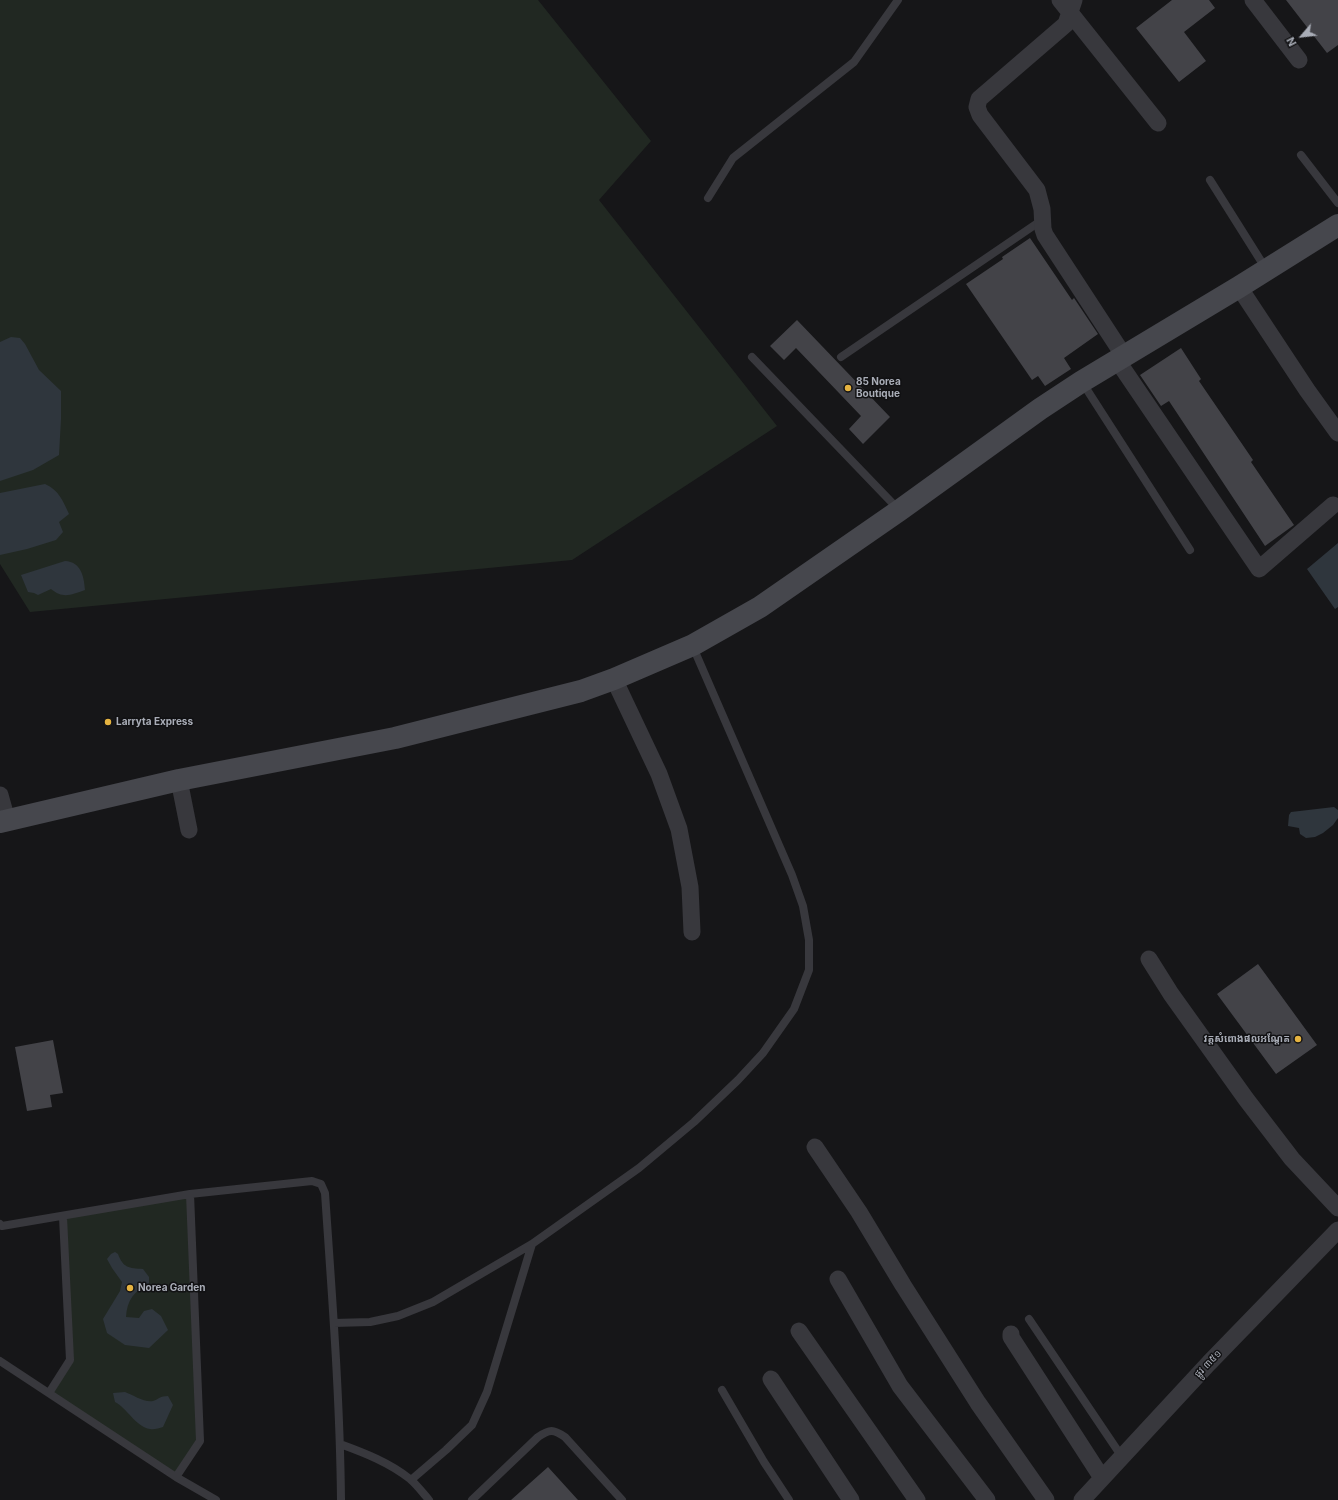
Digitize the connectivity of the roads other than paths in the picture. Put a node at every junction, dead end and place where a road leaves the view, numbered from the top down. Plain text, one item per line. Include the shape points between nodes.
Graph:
1 (898, 0) edge
2 (1253, 0) edge
3 (1068, 4) edge
4 (1300, 60) dead end
5 (1158, 123) dead end
6 (1301, 155) dead end
7 (1210, 180) dead end
8 (708, 198) dead end
9 (1338, 203) edge
10 (1042, 220) junction
11 (1338, 225) edge
12 (1267, 270) junction
13 (1239, 287) junction
14 (752, 357) dead end
15 (841, 357) dead end
16 (1120, 358) junction
17 (1081, 382) junction
18 (1338, 433) edge
19 (1333, 505) dead end
20 (900, 510) junction
21 (1190, 550) dead end
22 (692, 645) junction
23 (614, 680) junction
24 (179, 780) junction
25 (0, 795) edge
26 (4, 821) edge
27 (189, 830) dead end
28 (692, 932) dead end
29 (1149, 959) dead end
30 (815, 1147) dead end
31 (190, 1194) junction
32 (1338, 1208) edge
33 (63, 1217) junction
34 (0, 1224) edge
35 (1338, 1230) edge
36 (532, 1244) junction
37 (838, 1279) dead end
38 (1030, 1319) dead end
39 (334, 1323) junction
40 (799, 1331) dead end
41 (1010, 1334) dead end
42 (0, 1361) edge
43 (771, 1379) dead end
44 (722, 1390) dead end
45 (49, 1394) junction
46 (340, 1444) junction
47 (1122, 1457) junction
48 (176, 1477) junction
49 (1102, 1478) junction
50 (411, 1480) junction
51 (216, 1500) edge
52 (341, 1500) edge
53 (429, 1500) edge
54 (472, 1500) edge
55 (622, 1500) edge
56 (790, 1500) edge
57 (851, 1500) edge
58 (917, 1500) edge
59 (987, 1500) edge
60 (1046, 1500) edge
61 (1082, 1500) edge

1 - 8 lane via 854,62 733,158
2 - 4 street
3 - 5 street
3 - 10 street via 1066,24 979,99 977,107 980,115 1037,190
6 - 9 lane
7 - 12 lane
10 - 15 lane
10 - 16 street via 1045,235
11 - 12 street
12 - 13 street
13 - 16 street
13 - 18 street
14 - 20 lane
16 - 17 street
16 - 19 street via 1259,569
17 - 20 street
17 - 21 lane
20 - 22 street via 760,608
22 - 23 street
22 - 36 lane via 792,875 803,906 809,940 809,970 794,1009 763,1053 738,1080 640,1168
23 - 24 street via 581,691 395,738
23 - 28 street via 659,774 679,829 690,887
24 - 26 street
24 - 27 street
25 - 26 street
29 - 32 street via 1246,1099 1292,1159
30 - 60 street via 978,1403
31 - 33 lane
31 - 39 lane via 312,1181 322,1184 326,1193
31 - 48 lane via 200,1441
33 - 34 lane via 2,1226
33 - 45 lane via 70,1360
35 - 47 street, ផ្លូវ ៣៥១ via 1208,1363
36 - 39 lane via 433,1302 398,1316 370,1322
36 - 50 lane via 488,1392 472,1425
37 - 59 street via 900,1386
38 - 47 lane
39 - 46 lane
40 - 58 street
41 - 49 street
42 - 45 lane
43 - 57 street
44 - 56 lane via 764,1462
45 - 48 lane
46 - 50 lane via 392,1467
46 - 52 lane
47 - 49 street, ផ្លូវ ៣៥១
48 - 51 lane
49 - 61 street, ផ្លូវ ៣៥១
50 - 53 lane
54 - 55 lane via 548,1430 556,1431 565,1438

